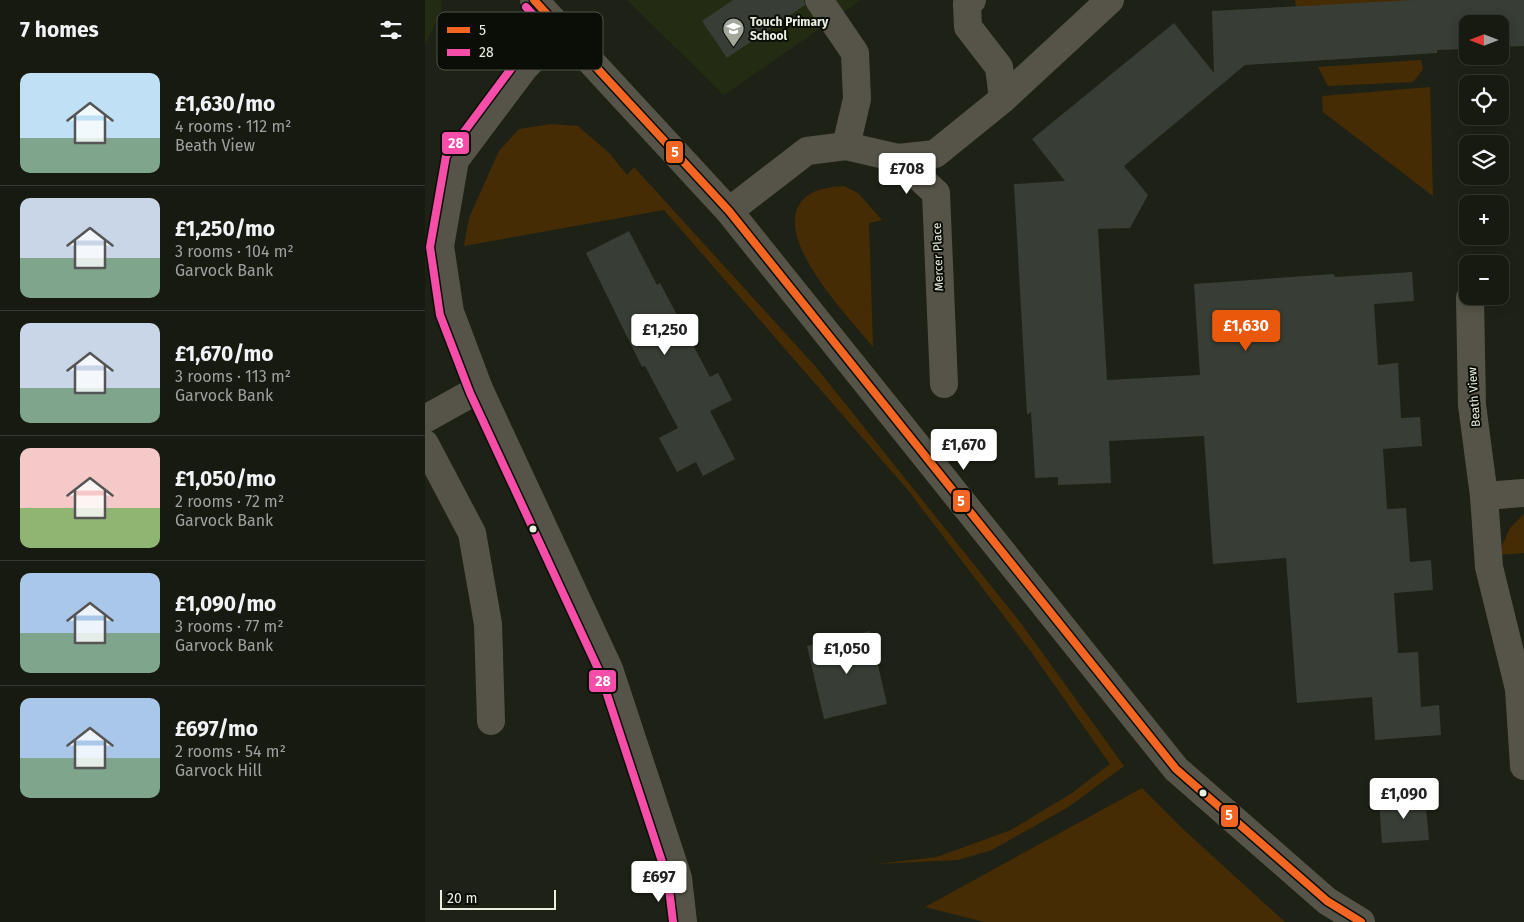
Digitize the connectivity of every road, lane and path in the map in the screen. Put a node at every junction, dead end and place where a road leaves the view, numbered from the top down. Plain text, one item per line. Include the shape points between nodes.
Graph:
1 (535, 0) edge
2 (819, 0) edge
3 (972, 0) edge
4 (1110, 0) edge
5 (545, 12) edge
6 (522, 70) edge
7 (598, 70) edge
8 (1003, 100) junction
9 (845, 146) junction
10 (898, 158) junction
11 (729, 211) junction
12 (1470, 305) edge
13 (943, 384) dead end
14 (479, 389) junction
15 (425, 419) edge
16 (425, 444) edge
17 (1524, 493) edge
18 (1484, 496) junction
19 (491, 721) dead end
20 (1524, 766) edge
21 (683, 922) edge
22 (1361, 922) edge

1 - 5 street
2 - 9 street via 855,53 857,100
3 - 8 street via 967,4 968,27 999,67
4 - 8 street
6 - 14 street via 455,160 441,246 449,312
7 - 11 street
8 - 10 street via 935,154
9 - 10 street, Mercer Place
9 - 11 street, Mercer Place via 807,151
10 - 13 street, Mercer Place via 936,193
11 - 22 street via 1176,769 1327,901
12 - 18 street, Beath View via 1472,405
14 - 15 street
14 - 21 street via 609,669 678,878
16 - 19 street via 472,533 488,624
17 - 18 street
18 - 20 street, Beath View via 1489,567 1519,689

